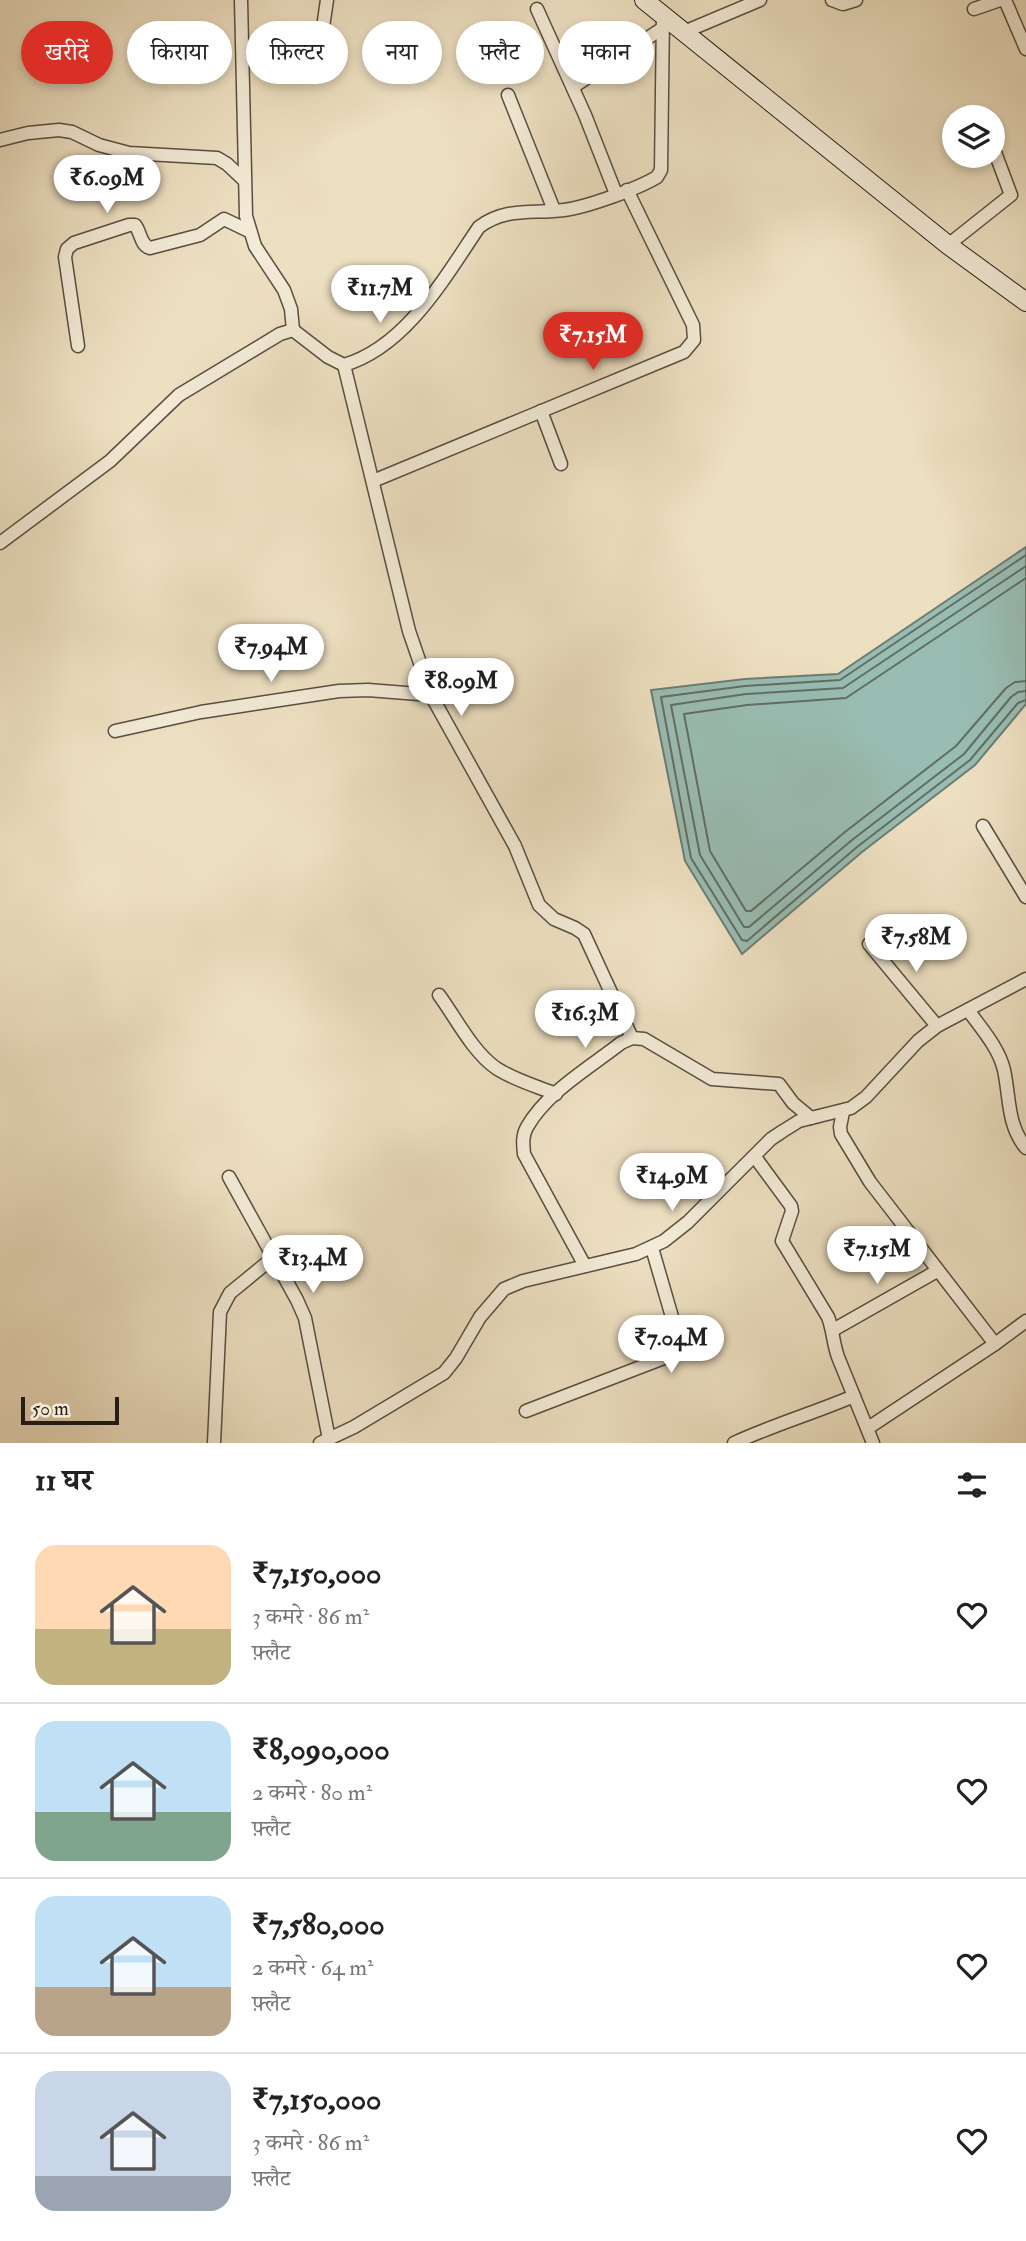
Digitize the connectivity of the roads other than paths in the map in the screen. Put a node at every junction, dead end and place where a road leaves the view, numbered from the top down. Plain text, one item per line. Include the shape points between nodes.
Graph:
1 (241, 0) edge
2 (327, 0) edge
3 (644, 0) edge
4 (760, 0) edge
5 (832, 0) edge
6 (856, 0) edge
7 (1002, 0) edge
8 (537, 9) dead end
9 (974, 9) dead end
10 (324, 21) edge
11 (663, 22) junction
12 (684, 32) junction
13 (1026, 49) edge
14 (573, 87) junction
15 (508, 95) dead end
16 (0, 140) edge
17 (1001, 168) edge
18 (243, 179) junction
19 (621, 192) junction
20 (554, 210) junction
21 (250, 231) junction
22 (948, 245) junction
23 (1026, 302) edge
24 (293, 330) junction
25 (78, 346) dead end
26 (344, 365) junction
27 (541, 411) junction
28 (561, 464) dead end
29 (373, 481) junction
30 (1, 539) edge
31 (431, 695) junction
32 (115, 731) dead end
33 (983, 826) dead end
34 (1026, 897) edge
35 (869, 944) dead end
36 (1026, 979) edge
37 (439, 995) dead end
38 (968, 1010) junction
39 (937, 1026) junction
40 (632, 1038) junction
41 (556, 1094) junction
42 (843, 1112) junction
43 (811, 1118) junction
44 (1026, 1148) edge
45 (755, 1157) junction
46 (229, 1177) dead end
47 (652, 1248) junction
48 (274, 1257) junction
49 (585, 1266) junction
50 (937, 1271) junction
51 (1026, 1321) edge
52 (833, 1330) junction
53 (995, 1344) junction
54 (854, 1396) junction
55 (526, 1411) dead end
56 (868, 1428) junction
57 (325, 1441) edge
58 (214, 1443) edge
59 (734, 1443) edge
60 (873, 1443) edge

1 - 18 street
2 - 10 street
3 - 11 main road
4 - 12 street
5 - 6 street via 843,4
7 - 9 street
7 - 13 street
8 - 14 street
11 - 12 main road
11 - 14 street
11 - 19 street via 661,170 657,177
12 - 22 main road
14 - 19 street
15 - 20 street
16 - 18 street via 28,133 72,132 129,153 217,158
17 - 22 street via 1012,195
18 - 21 street
19 - 20 street
19 - 27 street via 693,325 694,340 684,352
20 - 26 street via 518,211 491,218 409,323 368,356
21 - 24 street via 284,289
21 - 25 street via 224,219 200,235 149,248 139,229 129,225 74,243 65,257
22 - 23 main road
24 - 26 street
24 - 30 street via 186,389 110,461
26 - 29 street
27 - 28 street
27 - 29 street
29 - 31 street via 409,631
31 - 32 street via 339,691 201,712
31 - 40 street via 515,846 539,905 554,919 584,934
33 - 34 street
35 - 39 street
36 - 38 street
37 - 41 street via 493,1066
38 - 39 street
38 - 44 street via 1000,1057 1012,1123
39 - 42 street via 866,1097
40 - 41 street
40 - 43 street via 644,1039 712,1079 779,1084
41 - 49 street via 526,1129 524,1154
42 - 43 street
42 - 50 street via 842,1134 870,1182
43 - 45 street via 777,1135
45 - 47 street via 688,1223
45 - 52 street via 791,1206 782,1241
46 - 48 street
47 - 49 street
47 - 55 street via 679,1341 677,1353
48 - 57 street via 305,1318
48 - 58 street via 230,1293 220,1312
49 - 57 street via 504,1289 444,1373
50 - 52 street
50 - 53 street
51 - 53 street
52 - 54 street via 833,1344
53 - 56 street
54 - 56 street
54 - 59 street
56 - 60 street

